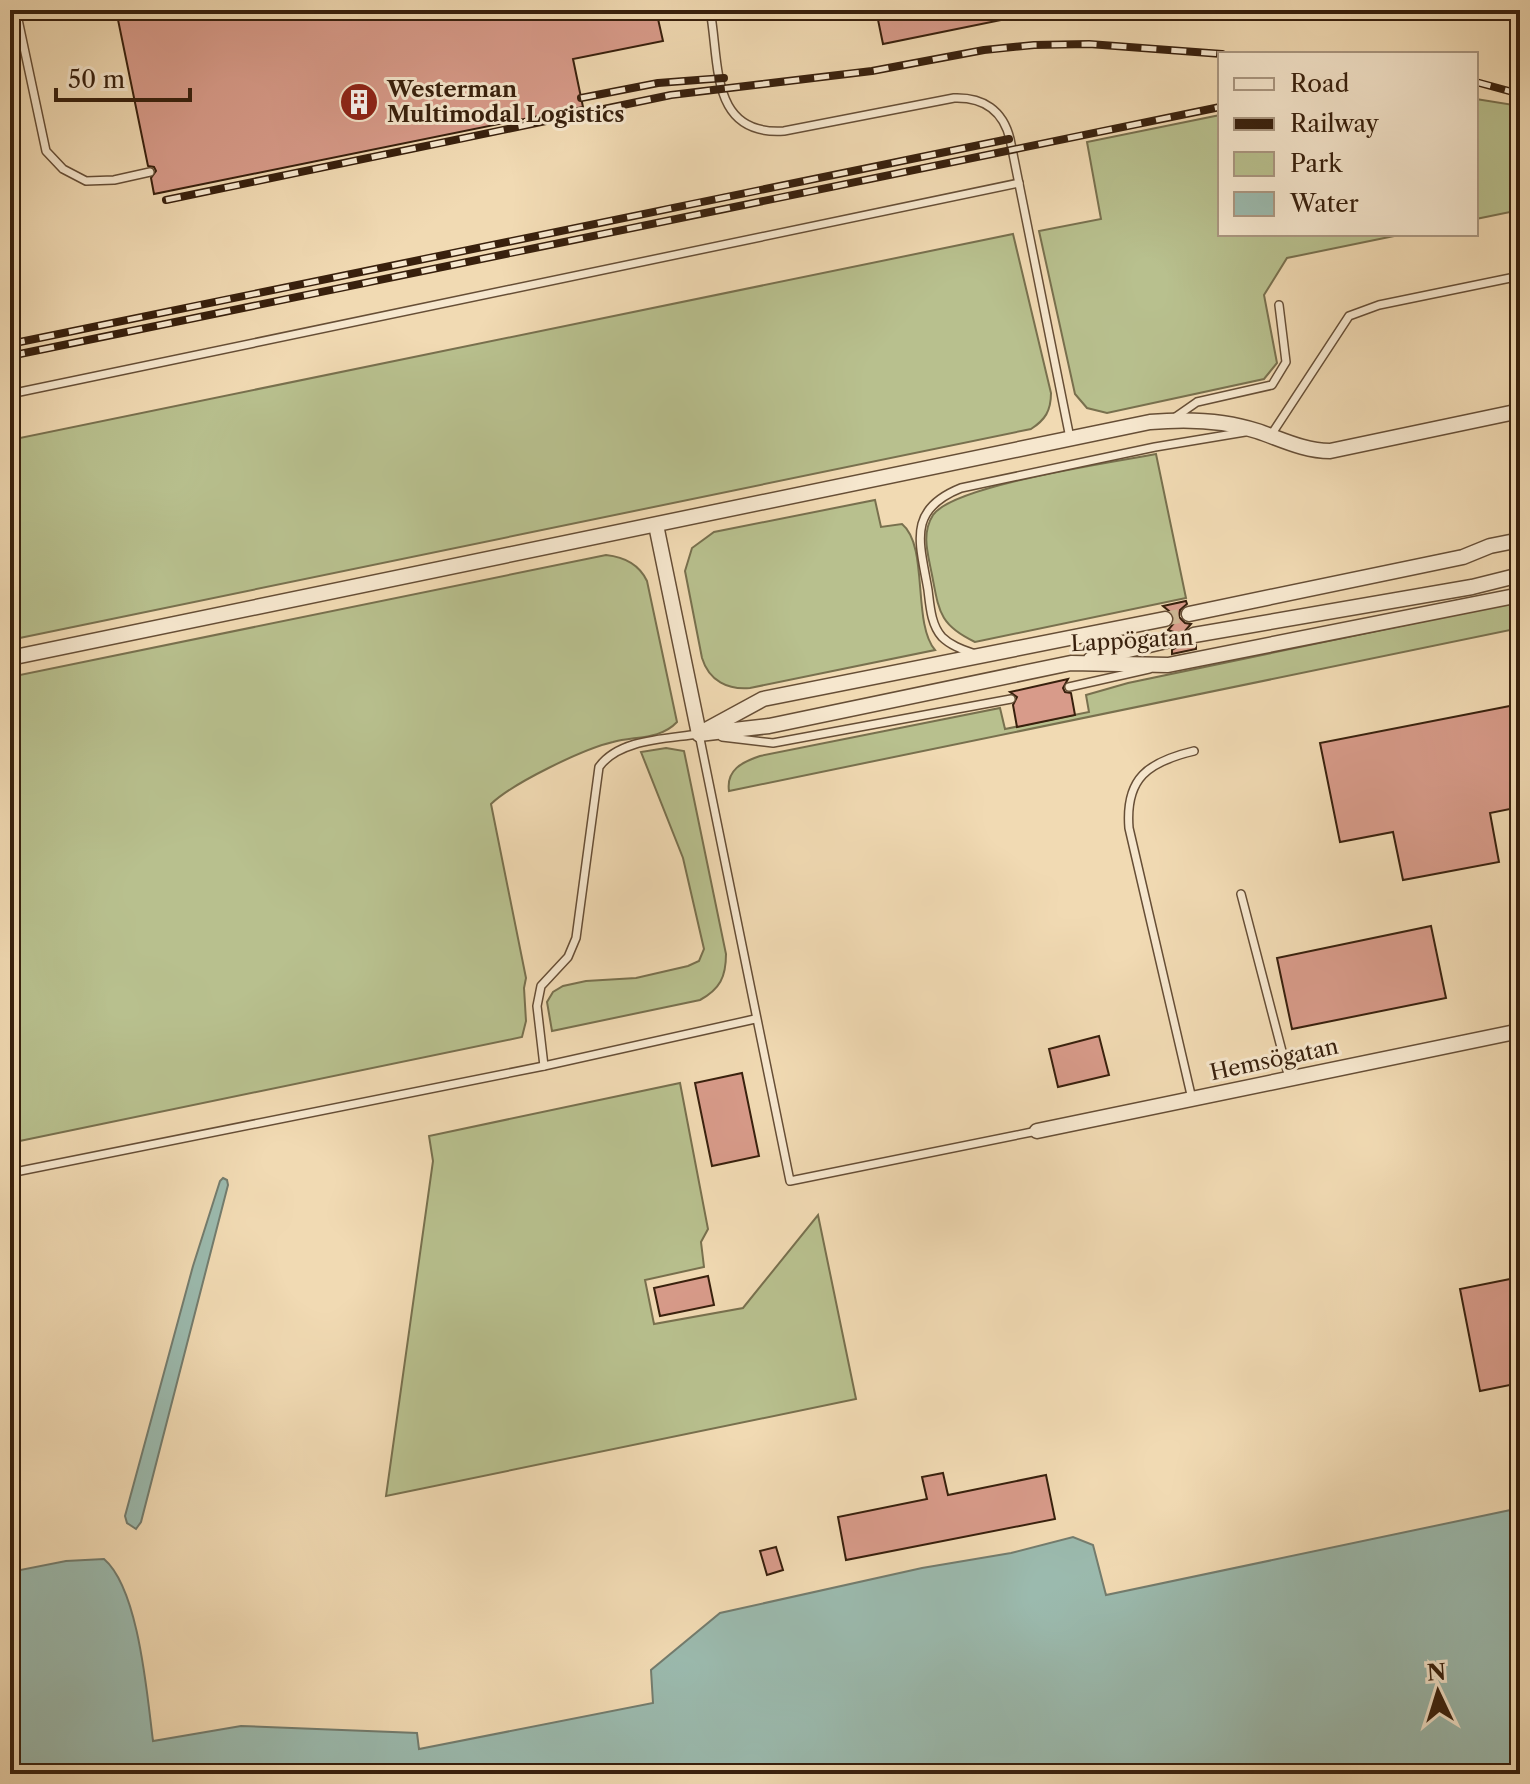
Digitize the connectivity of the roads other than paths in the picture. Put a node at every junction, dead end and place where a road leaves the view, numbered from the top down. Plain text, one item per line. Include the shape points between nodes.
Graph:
1 (16, 10) edge
2 (710, 10) edge
3 (150, 172) dead end
4 (1019, 183) junction
5 (1520, 276) edge
6 (1279, 305) dead end
7 (10, 394) edge
8 (1520, 411) edge
9 (1170, 420) junction
10 (1256, 430) junction
11 (1270, 436) junction
12 (1070, 440) junction
13 (656, 525) junction
14 (1520, 540) edge
15 (1520, 575) edge
16 (1520, 595) edge
17 (1189, 614) tunnel mouth
18 (1165, 619) tunnel mouth
19 (1194, 635) tunnel mouth
20 (1170, 640) tunnel mouth
21 (977, 655) junction
22 (10, 658) edge
23 (1071, 663) junction
24 (1168, 665) junction
25 (1069, 687) dead end
26 (1011, 699) dead end
27 (699, 734) junction
28 (1194, 751) dead end
29 (1241, 894) dead end
30 (755, 1019) junction
31 (1520, 1031) edge
32 (544, 1066) junction
33 (1289, 1078) junction
34 (1192, 1099) junction
35 (1037, 1131) joint
36 (10, 1173) edge

1 - 3 lane via 46,151 63,169 86,181
2 - 4 lane via 723,98 752,129 784,131 954,98 980,100 1005,125
4 - 7 lane
4 - 12 lane
5 - 11 lane via 1349,316
6 - 9 lane via 1286,362 1272,385 1197,402
8 - 11 street via 1330,451
9 - 10 street
9 - 12 street
10 - 11 street
10 - 21 lane via 976,484 939,498 919,532 931,614 945,640
12 - 13 street
13 - 22 street
13 - 27 street
14 - 17 street, Lappögatan via 1463,557
15 - 19 street
16 - 24 street, Lappögatan
18 - 21 street, Lappögatan
20 - 23 street
21 - 27 street, Lappögatan via 763,699
23 - 24 street, Lappögatan
23 - 27 street, Lappögatan via 769,726
24 - 25 lane
26 - 27 lane via 773,743
27 - 30 lane
27 - 32 lane via 629,747 608,755 599,767 576,938 539,996
28 - 34 lane via 1154,764 1140,777 1128,812
29 - 33 lane
30 - 32 lane
30 - 35 lane via 790,1181
31 - 33 street, Hemsögatan
32 - 36 lane
33 - 34 street, Hemsögatan
34 - 35 street, Hemsögatan

